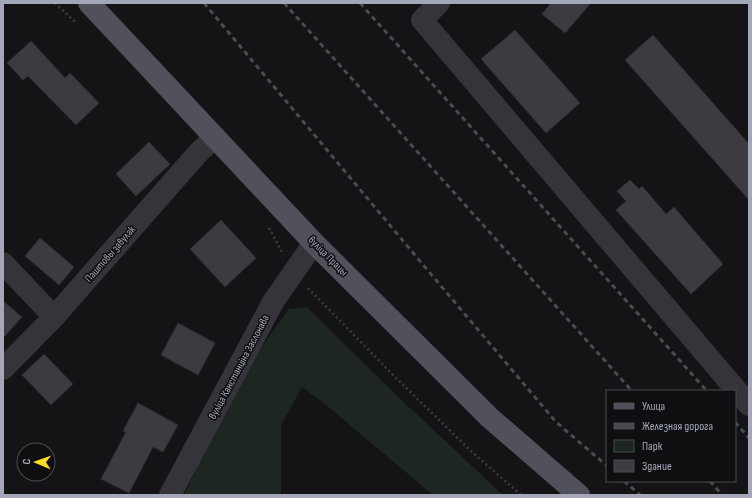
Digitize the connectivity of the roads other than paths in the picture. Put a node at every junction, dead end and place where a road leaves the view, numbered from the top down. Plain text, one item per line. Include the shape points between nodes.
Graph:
1 (89, 3) edge
2 (439, 3) edge
3 (215, 137) junction
4 (314, 243) junction
5 (3, 263) edge
6 (54, 317) junction
7 (3, 369) edge
8 (749, 405) edge
9 (170, 495) edge
10 (579, 495) edge

1 - 3 main road, вуліца Працы
2 - 8 street via 422,20
3 - 4 main road, вуліца Працы
3 - 6 street, Паштовы завулак
4 - 9 street, вуліца Канстанціна Заслонава via 273,302
4 - 10 main road, вуліца Працы via 490,418
5 - 6 street
6 - 7 street, Паштовы завулак

